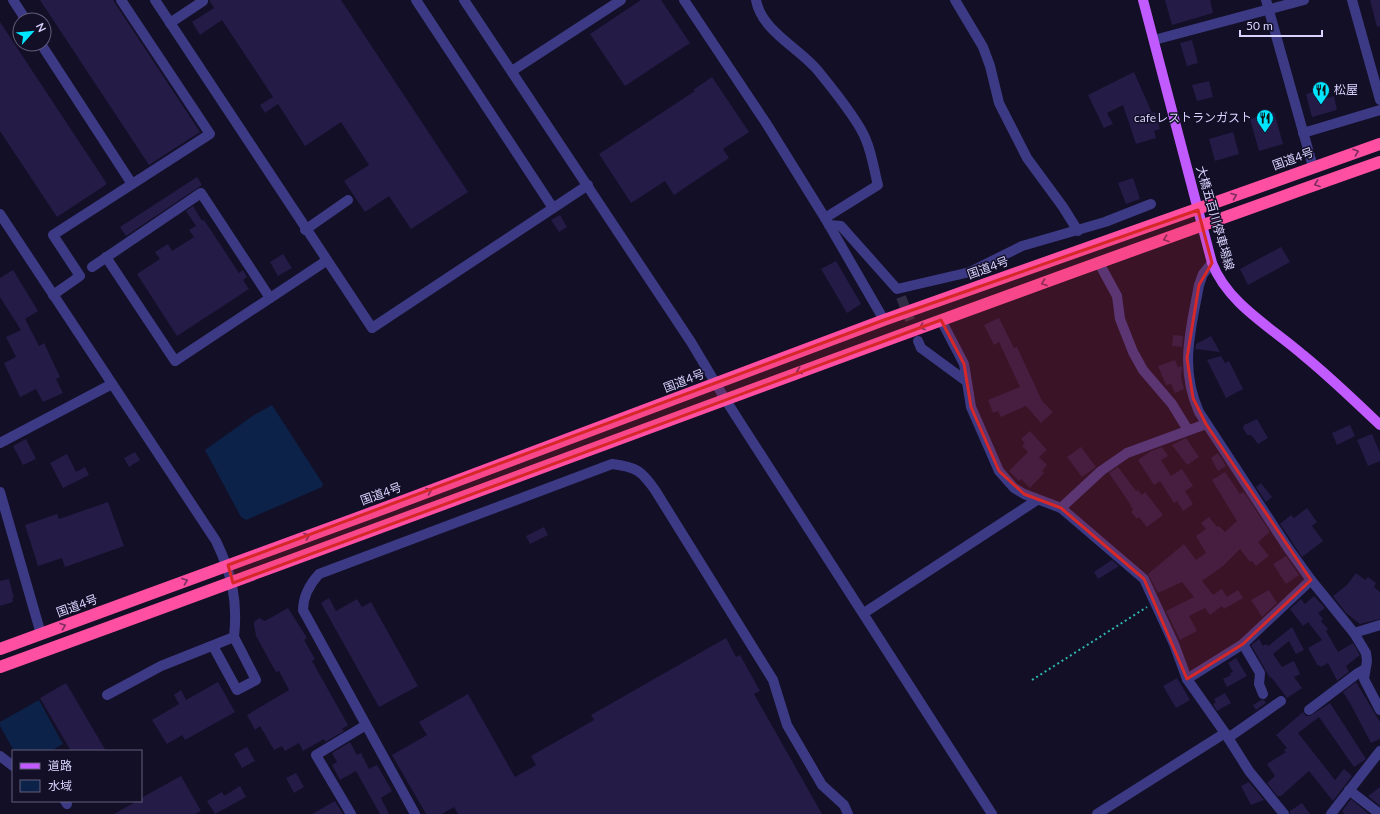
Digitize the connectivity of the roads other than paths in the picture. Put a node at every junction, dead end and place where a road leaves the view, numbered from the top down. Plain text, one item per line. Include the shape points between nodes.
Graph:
1 (13, 0) edge
2 (121, 0) edge
3 (155, 0) edge
4 (416, 0) edge
5 (464, 0) edge
6 (621, 0) edge
7 (684, 0) edge
8 (756, 0) edge
9 (955, 0) edge
10 (1143, 0) edge
11 (1304, 0) edge
12 (1352, 0) edge
13 (203, 1) dead end
14 (1267, 4) edge
15 (21, 12) edge
16 (170, 23) junction
17 (1154, 40) junction
18 (47, 52) edge
19 (512, 71) junction
20 (1380, 100) edge
21 (1380, 110) edge
22 (1303, 133) junction
23 (1380, 144) edge
24 (1380, 162) edge
25 (1313, 167) junction
26 (132, 184) junction
27 (588, 185) junction
28 (348, 200) dead end
29 (1151, 204) dead end
30 (553, 208) junction
31 (1198, 210) junction
32 (0, 214) edge
33 (827, 221) junction
34 (1203, 225) junction
35 (305, 230) junction
36 (1078, 231) junction
37 (106, 257) junction
38 (326, 261) junction
39 (1099, 263) junction
40 (1212, 263) junction
41 (92, 267) dead end
42 (53, 295) junction
43 (270, 298) junction
44 (884, 320) junction
45 (941, 320) junction
46 (918, 341) tunnel mouth
47 (966, 381) junction
48 (716, 383) junction
49 (112, 384) junction
50 (725, 399) junction
51 (1206, 424) junction
52 (1380, 425) edge
53 (1188, 430) junction
54 (0, 443) edge
55 (0, 492) edge
56 (1037, 500) junction
57 (2, 504) edge
58 (1062, 508) junction
59 (228, 565) junction
60 (1311, 580) junction
61 (233, 583) junction
62 (864, 614) junction
63 (1380, 625) edge
64 (1354, 633) junction
65 (41, 634) junction
66 (234, 637) junction
67 (1243, 644) junction
68 (213, 646) junction
69 (0, 649) edge
70 (0, 668) edge
71 (1365, 670) junction
72 (1187, 679) junction
73 (1263, 694) dead end
74 (107, 695) dead end
75 (1281, 701) dead end
76 (1309, 710) dead end
77 (1380, 710) edge
78 (366, 725) junction
79 (1227, 735) junction
80 (1380, 751) edge
81 (0, 756) edge
82 (12, 765) edge
83 (1349, 790) junction
84 (351, 814) edge
85 (415, 814) edge
86 (848, 814) edge
87 (992, 814) edge
88 (1097, 814) edge
89 (1284, 814) edge
90 (1331, 814) edge
91 (1380, 814) edge

1 - 15 street
2 - 26 street via 210,134
3 - 16 street
4 - 30 street
5 - 19 street
6 - 19 street
7 - 33 street via 766,123
8 - 33 street via 772,30 819,72 862,131 869,149 878,185
9 - 36 street via 983,47 999,103 1027,158
10 - 17 main road, 大橋五百川停車場線
11 - 14 street
12 - 20 street
13 - 16 street
14 - 17 street
14 - 22 street
16 - 35 street
17 - 31 main road, 大橋五百川停車場線
18 - 26 street
19 - 27 street
21 - 22 street
22 - 25 street
25 -> 23 highway, 国道4号
24 -> 34 highway
31 -> 25 highway, 国道4号
26 - 42 street via 53,235 80,276
27 - 30 street
27 - 48 street
28 - 35 street
29 - 36 street
30 - 38 street via 372,328
31 - 34 main road, 大橋五百川停車場線
31 - 44 highway, 国道4号
32 - 42 street
33 - 36 street via 841,226 899,293 970,272 1022,246
33 - 44 street
34 -> 39 highway
34 - 40 main road, 大橋五百川停車場線
35 - 38 street
37 - 41 street
37 - 43 street via 174,361
37 - 43 street via 201,193
38 - 43 street
39 -> 45 highway
39 - 53 street via 1117,296 1120,319 1133,352 1143,370 1172,404
40 - 51 street via 1202,274 1199,285 1187,358 1192,393
40 - 52 main road, 大橋五百川停車場線 via 1218,278 1234,299 1341,386
42 - 49 street
44 - 48 highway, 国道4号
45 - 47 street via 964,364
45 -> 50 highway
46 - 47 street via 922,348
47 - 56 street via 973,413 999,471 1014,488
48 - 50 street
59 -> 48 highway, 国道4号
49 - 54 street
49 - 59 street via 216,541
50 - 61 highway
50 - 62 street
51 - 53 street
51 - 60 street
53 - 58 street via 1127,453 1101,471
55 - 57 street
56 - 58 street
56 - 62 street
57 - 65 street
58 - 72 street via 1144,579
59 - 61 street
65 -> 59 highway, 国道4号
60 - 64 street
60 - 67 street
61 - 66 street via 237,614
61 - 70 highway
62 - 87 street
63 - 64 street
64 - 71 street via 1366,653
65 - 69 highway, 国道4号
66 - 68 street
66 - 68 street via 256,680 237,690
67 - 72 street
67 - 73 street via 1260,673 1259,684
68 - 74 street via 161,666
71 - 76 street
71 - 77 street via 1364,679
72 - 79 street
75 - 79 street
78 - 84 street via 316,755
78 - 85 street
78 - 86 street via 303,610 307,590 319,574 612,464 628,466 644,474 655,490 773,680 787,725 822,785 844,805
79 - 88 street
79 - 89 street via 1249,771
80 - 83 street
81 - 82 street
83 - 90 street
83 - 91 street

